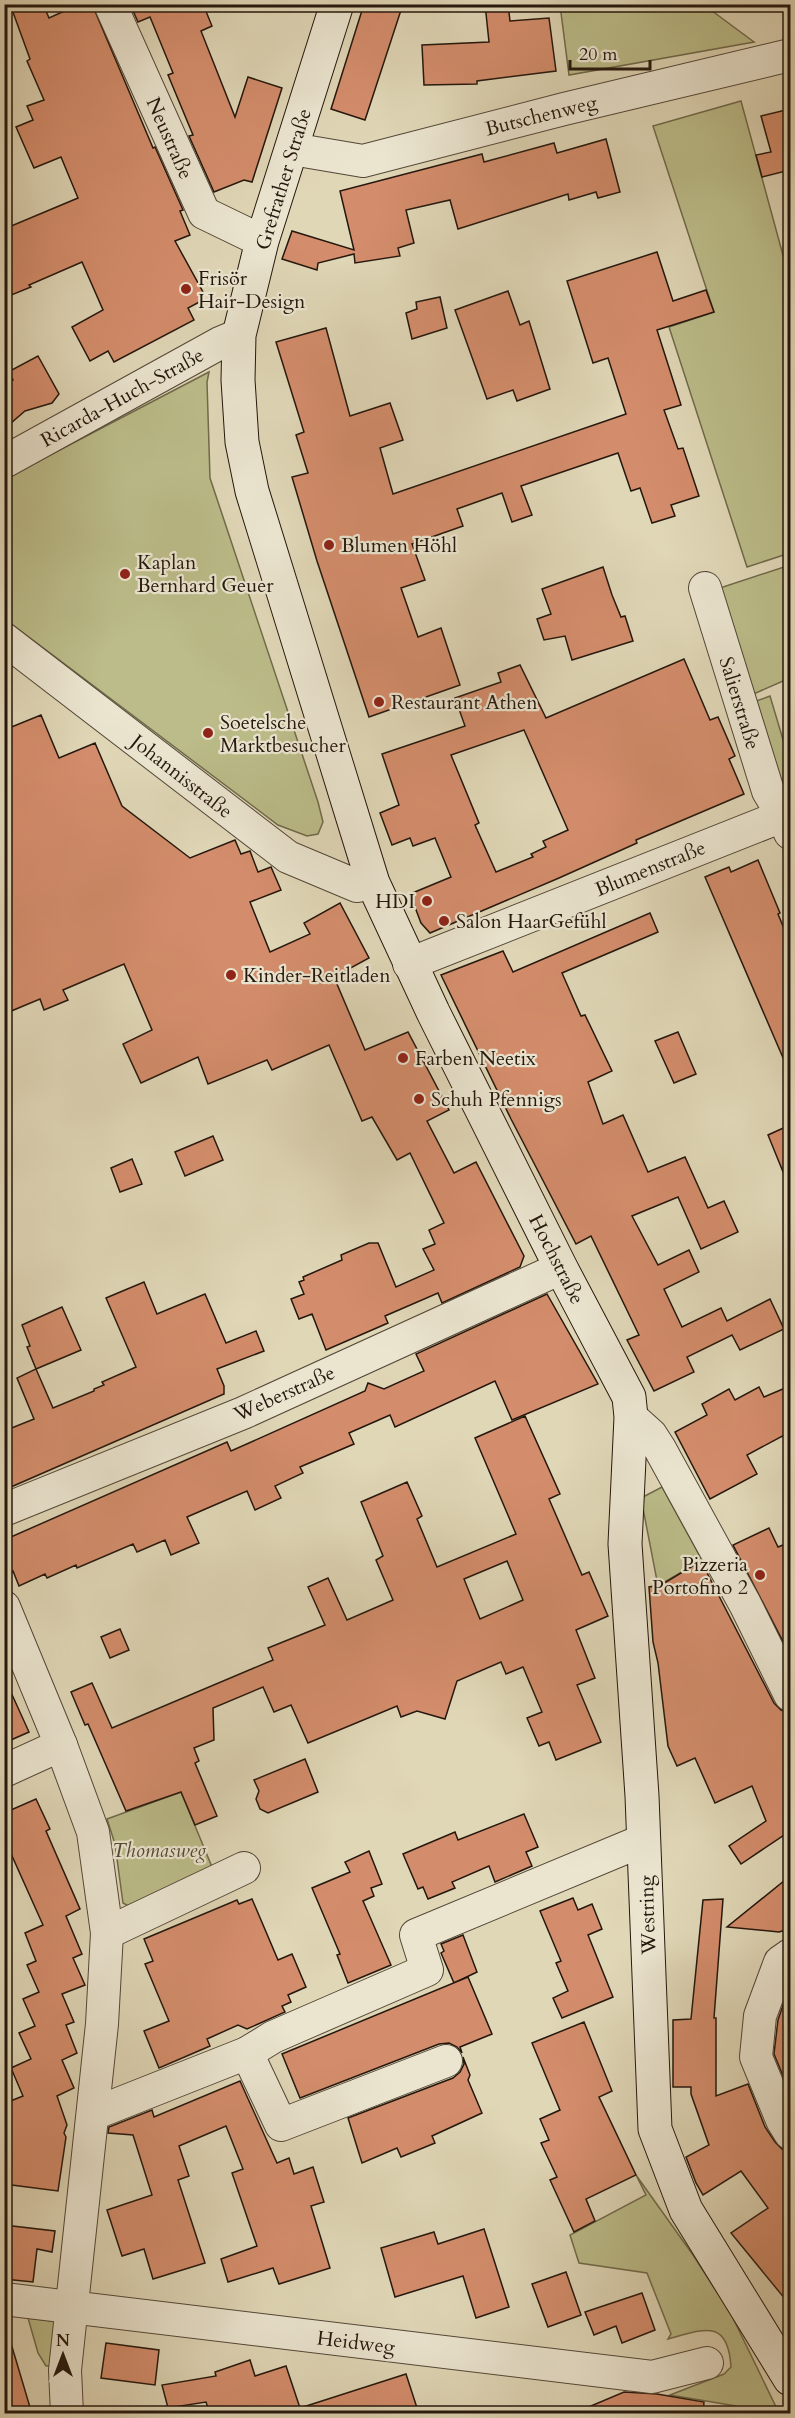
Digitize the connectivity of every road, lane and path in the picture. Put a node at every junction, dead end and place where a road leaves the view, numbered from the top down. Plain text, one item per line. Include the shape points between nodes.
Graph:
1 (110, 4) edge
2 (337, 4) edge
3 (790, 55) edge
4 (292, 149) junction
5 (262, 241) junction
6 (240, 334) junction
7 (4, 462) edge
8 (705, 588) dead end
9 (4, 639) edge
10 (350, 807) joint
11 (788, 821) edge
12 (373, 883) junction
13 (409, 964) junction
14 (561, 1268) junction
15 (631, 1417) junction
16 (4, 1510) edge
17 (4, 1607) edge
18 (790, 1691) edge
19 (61, 1745) junction
20 (4, 1771) edge
21 (644, 1840) junction
22 (244, 1868) dead end
23 (107, 1933) junction
24 (790, 1955) edge
25 (248, 2053) junction
26 (446, 2061) dead end
27 (93, 2114) junction
28 (790, 2133) edge
29 (4, 2299) edge
30 (72, 2309) junction
31 (707, 2363) dead end
32 (790, 2379) edge
33 (67, 2414) edge

1 - 5 street, Neustraße via 204,213
2 - 4 main road, Grefrather Straße
3 - 4 street, Butschenweg via 363,161
4 - 5 main road, Grefrather Straße
5 - 6 main road, Grefrather Straße
6 - 7 street, Ricarda-Huch-Straße
6 - 10 main road, Grefrather Straße via 242,442 252,491
8 - 11 street, Salierstraße via 768,791
9 - 12 street, Johannisstraße via 288,857 357,886
10 - 12 main road, Hochstraße
11 - 13 street, Blumenstraße
12 - 13 main road, Hochstraße
13 - 14 main road, Hochstraße
14 - 15 main road, Hochstraße via 623,1383
14 - 16 street, Weberstraße via 243,1413
15 - 18 street via 660,1449
15 - 21 main road, Westring via 625,1544
17 - 19 street
19 - 20 street
19 - 23 street via 93,1832
21 - 25 street via 416,1935 427,1970 273,2037
21 - 32 main road, Westring via 656,2129 686,2210
22 - 23 street
23 - 27 street
24 - 28 street via 780,1962 760,2016 756,2057
25 - 26 street via 281,2125
25 - 27 street
27 - 30 street
29 - 30 street, Heidweg
30 - 31 street, Heidweg via 652,2377
30 - 33 street via 65,2370

